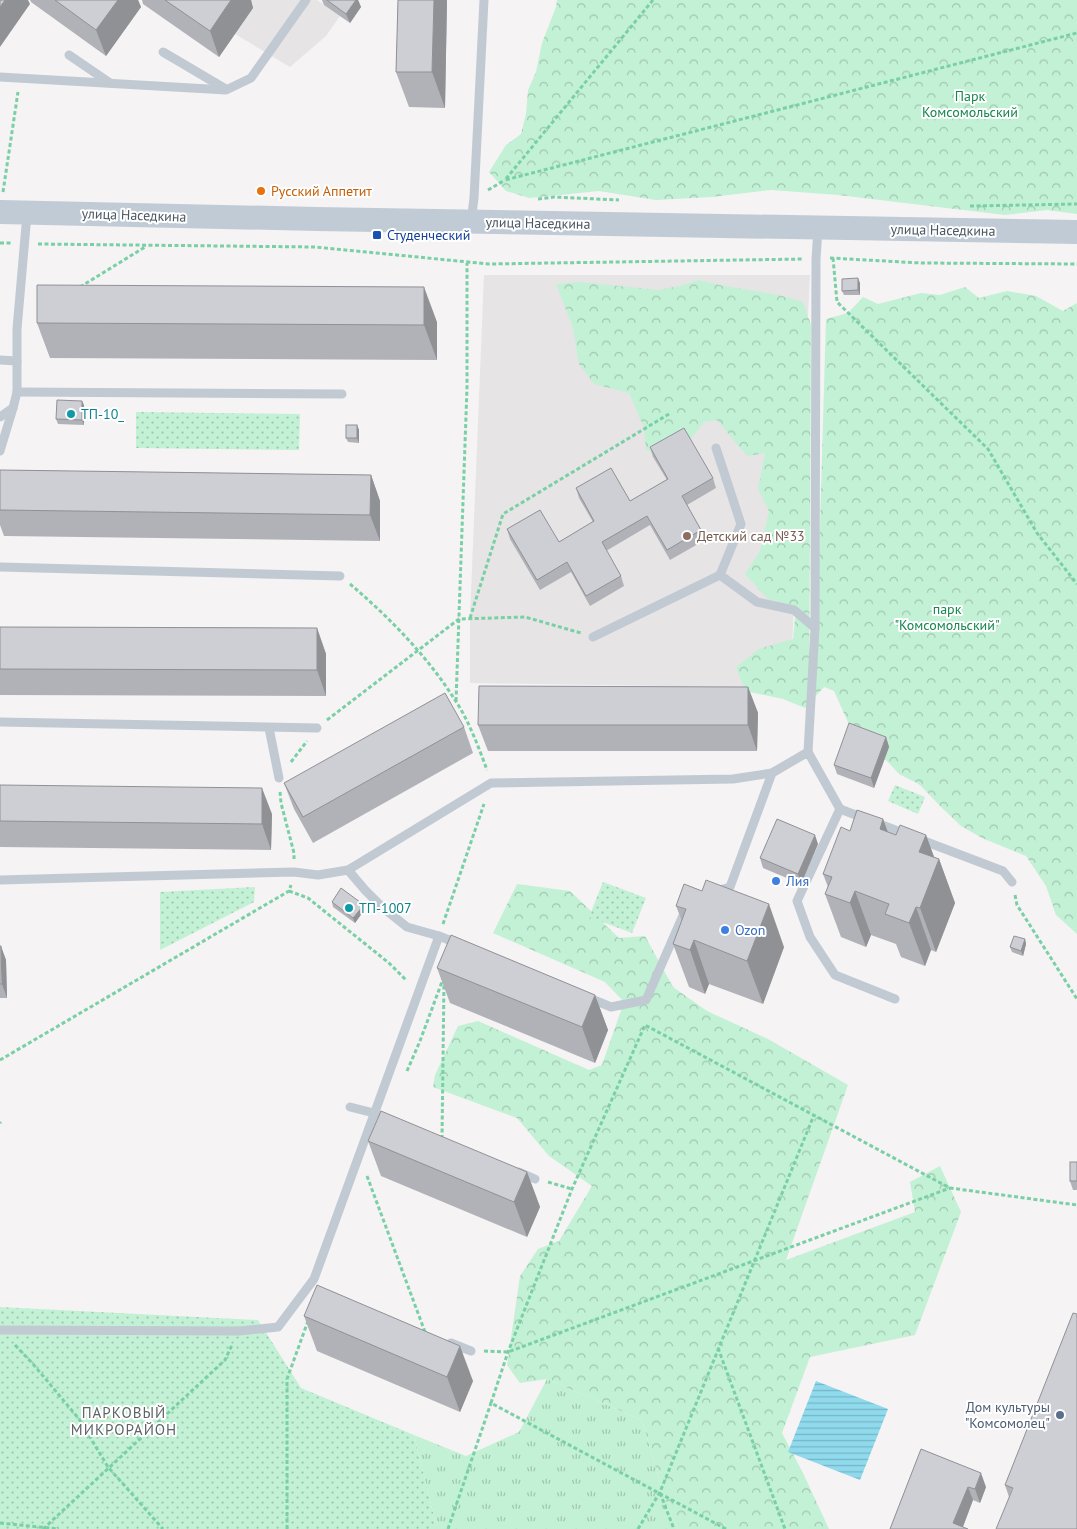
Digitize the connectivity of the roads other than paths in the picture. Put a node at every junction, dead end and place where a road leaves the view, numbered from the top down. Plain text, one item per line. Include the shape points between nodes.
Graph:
1 (306, 0) edge
2 (484, 0) edge
3 (163, 52) dead end
4 (70, 55) dead end
5 (0, 77) edge
6 (110, 83) junction
7 (226, 90) junction
8 (1, 212) edge
9 (27, 212) junction
10 (471, 222) junction
11 (818, 228) junction
12 (1077, 232) edge
13 (0, 360) edge
14 (17, 361) junction
15 (17, 392) junction
16 (342, 394) dead end
17 (13, 408) junction
18 (0, 418) edge
19 (716, 448) dead end
20 (0, 451) edge
21 (0, 567) edge
22 (720, 575) junction
23 (340, 576) road end
24 (815, 628) junction
25 (593, 637) road end
26 (0, 722) edge
27 (269, 728) junction
28 (317, 728) road end
29 (808, 752) junction
30 (772, 773) junction
31 (279, 778) road end
32 (840, 809) junction
33 (348, 870) junction
34 (0, 880) edge
35 (1012, 882) dead end
36 (706, 895) edge
37 (690, 900) edge
38 (439, 936) junction
39 (468, 948) edge
40 (575, 992) edge
41 (896, 999) dead end
42 (350, 1107) dead end
43 (374, 1112) junction
44 (387, 1118) edge
45 (510, 1168) edge
46 (535, 1179) road end
47 (314, 1279) junction
48 (320, 1288) edge
49 (0, 1330) edge
50 (425, 1332) edge
51 (471, 1351) road end

1 - 7 lane via 251,78
2 - 10 lane
3 - 7 lane
4 - 6 lane
5 - 6 lane
6 - 7 lane
8 - 9 main road, улица Наседкина
9 - 10 main road, улица Наседкина
9 - 14 lane
10 - 11 main road, улица Наседкина
11 - 12 main road, улица Наседкина
11 - 24 lane
13 - 14 lane
14 - 15 lane
15 - 16 lane
15 - 17 lane
17 - 18 lane
17 - 20 lane
19 - 22 lane via 742,524
21 - 23 lane
22 - 24 lane via 757,602 794,610
22 - 25 lane
24 - 29 lane
26 - 27 lane
27 - 28 lane
27 - 31 lane
29 - 30 lane
29 - 32 lane
30 - 33 lane via 733,778 491,784
30 - 36 lane via 730,887
32 - 35 lane via 1004,871
32 - 41 lane via 797,901 810,937 835,975
33 - 34 lane via 318,874
33 - 38 lane via 382,908 407,927
37 - 40 lane via 646,1000 611,1007
38 - 39 lane
38 - 43 lane
42 - 43 lane
43 - 44 lane
43 - 47 lane
45 - 46 lane
47 - 48 lane
47 - 49 lane via 278,1327 239,1331
50 - 51 lane

